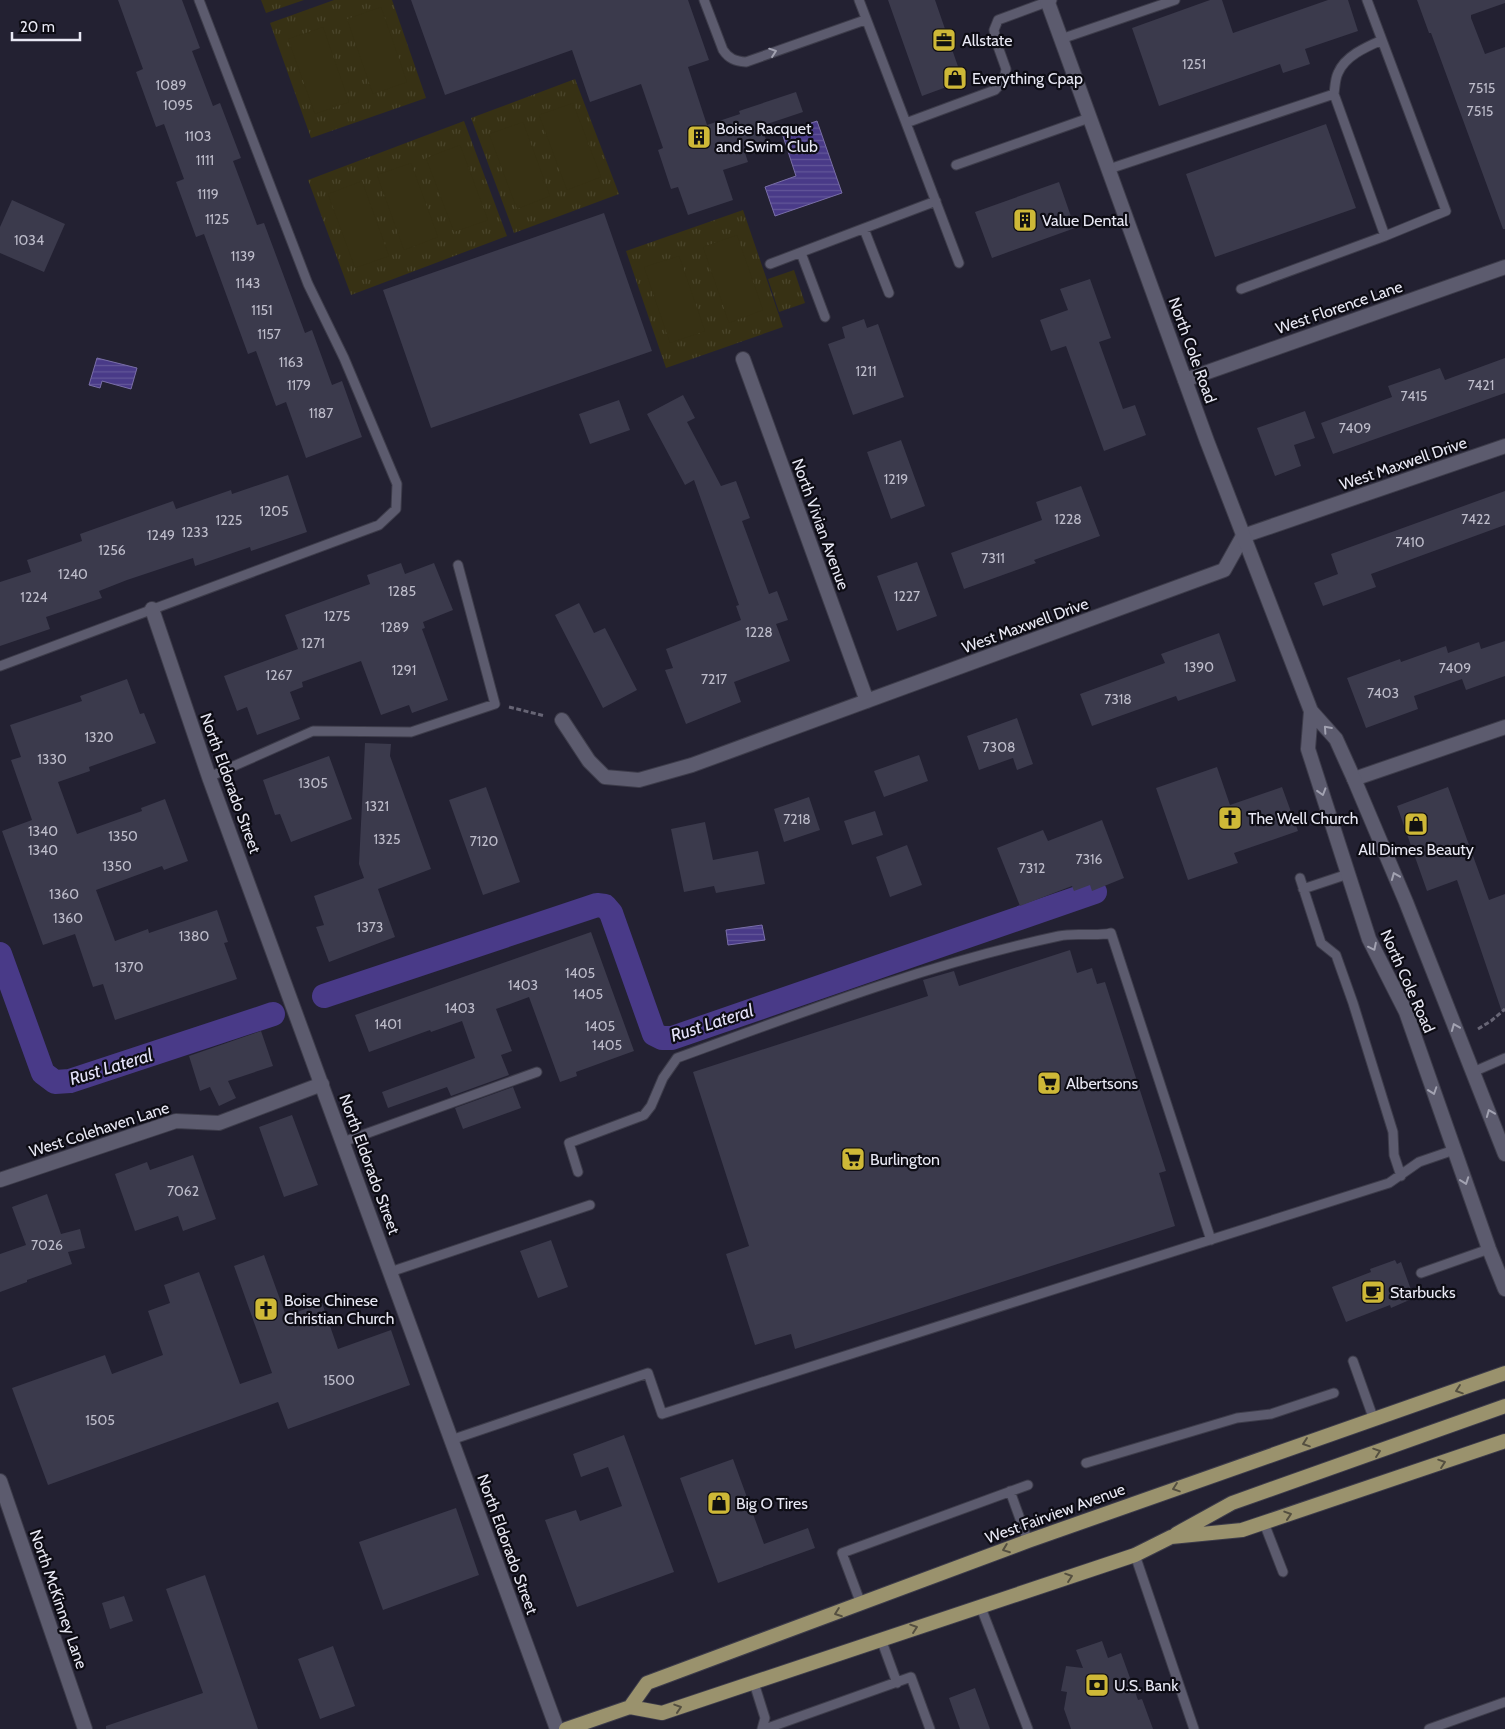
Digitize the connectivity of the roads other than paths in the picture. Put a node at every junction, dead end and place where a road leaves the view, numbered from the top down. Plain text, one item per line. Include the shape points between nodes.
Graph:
1 (199, 0) edge
2 (704, 0) edge
3 (858, 0) edge
4 (1174, 0) edge
5 (1367, 0) edge
6 (1049, 1) edge
7 (865, 20) junction
8 (1061, 39) junction
9 (1382, 40) junction
10 (1334, 94) junction
11 (1089, 118) junction
12 (906, 123) junction
13 (956, 165) dead end
14 (1108, 168) junction
15 (936, 201) junction
16 (864, 229) junction
17 (1385, 236) junction
18 (801, 253) junction
19 (959, 263) dead end
20 (770, 264) dead end
21 (1505, 267) edge
22 (1241, 289) dead end
23 (889, 293) dead end
24 (825, 317) dead end
25 (743, 359) dead end
26 (1184, 380) junction
27 (1505, 446) edge
28 (1243, 536) junction
29 (458, 565) dead end
30 (152, 609) junction
31 (0, 666) edge
32 (866, 701) junction
33 (1310, 711) junction
34 (562, 720) road end
35 (1505, 727) edge
36 (209, 777) junction
37 (1354, 779) junction
38 (1348, 874) junction
39 (1300, 878) dead end
40 (1303, 889) junction
41 (1505, 1058) edge
42 (537, 1072) dead end
43 (1474, 1072) junction
44 (322, 1084) junction
45 (343, 1142) junction
46 (1454, 1150) junction
47 (1505, 1154) edge
48 (578, 1172) dead end
49 (1401, 1176) junction
50 (0, 1180) edge
51 (590, 1205) dead end
52 (1211, 1240) junction
53 (1489, 1249) junction
54 (390, 1272) junction
55 (1421, 1274) dead end
56 (1505, 1289) edge
57 (1353, 1361) dead end
58 (1505, 1373) edge
59 (1334, 1393) dead end
60 (1505, 1406) edge
61 (1374, 1420) junction
62 (451, 1440) junction
63 (1505, 1442) edge
64 (1086, 1464) dead end
65 (0, 1481) edge
66 (1028, 1485) dead end
67 (1010, 1491) junction
68 (1264, 1523) junction
69 (1171, 1537) junction
70 (1028, 1540) junction
71 (1135, 1555) junction
72 (1283, 1572) dead end
73 (861, 1604) junction
74 (980, 1605) junction
75 (881, 1639) junction
76 (754, 1683) junction
77 (897, 1683) junction
78 (1505, 1702) edge
79 (630, 1707) junction
80 (86, 1729) edge
81 (557, 1729) edge
82 (566, 1729) edge
83 (764, 1729) edge
84 (930, 1729) edge
85 (1028, 1729) edge
86 (1194, 1729) edge
87 (1430, 1729) edge

1 - 30 lane via 308,284 344,358 397,484 396,509 378,525
2 -> 7 lane via 723,50 727,57 737,61 746,62
3 - 7 lane
4 - 8 lane
5 - 9 lane
6 - 8 street, North Cole Road
6 - 12 lane via 998,20 994,30 1006,69 1004,80 995,90
7 - 12 lane
8 - 11 street, North Cole Road
9 - 10 lane via 1347,60 1338,74
9 - 17 lane via 1446,211
10 - 14 lane
10 - 17 lane
11 - 13 lane
11 - 14 street, North Cole Road
12 - 15 lane
14 - 26 street, North Cole Road
15 - 16 lane
15 - 19 lane
16 - 18 lane
16 - 23 lane
17 - 22 lane
18 - 20 lane
18 - 24 lane
21 - 26 street, West Florence Lane
25 - 32 street, North Vivian Avenue
26 - 28 street, North Cole Road
27 - 28 street, West Maxwell Drive
28 - 32 street, West Maxwell Drive via 1224,570
28 - 33 street, North Cole Road
29 - 36 lane via 495,704 411,732 313,731
30 - 31 lane
30 - 36 street, North Eldorado Street
32 - 34 street, West Maxwell Drive via 692,765 639,780 605,777 589,761
37 -> 33 street, North Cole Road via 1336,739
33 -> 38 street, North Cole Road via 1308,749
35 - 37 street
36 - 44 street, North Eldorado Street
43 -> 37 street, North Cole Road
38 - 40 lane
38 -> 46 street, North Cole Road via 1369,939 1406,1012
39 - 40 lane
40 - 49 lane via 1321,943 1336,955 1353,1003 1393,1132 1394,1155
41 - 43 lane
42 - 45 lane
47 -> 43 street, North Cole Road
44 - 45 street, North Eldorado Street
44 - 50 street, West Colehaven Lane via 219,1123 176,1121
45 - 54 street, North Eldorado Street
46 - 49 lane via 1419,1162
46 -> 53 street, North Cole Road
48 - 52 lane via 569,1143 644,1115 677,1058 846,996 988,953 1062,935 1111,934
49 - 52 lane via 1389,1184
51 - 54 lane
52 - 62 lane via 662,1414 648,1373
53 - 55 lane
53 - 56 street, North Cole Road
54 - 62 street, North Eldorado Street
57 - 61 lane
58 -> 61 main road, West Fairview Avenue
59 - 64 lane via 1271,1414 1237,1418
69 -> 60 main road via 1232,1503
61 -> 70 main road, West Fairview Avenue
62 - 81 street, North Eldorado Street
68 -> 63 main road
65 - 80 street, North McKinney Lane
66 - 67 lane
67 - 70 lane
67 - 73 lane via 842,1553
68 - 69 main road via 1242,1530
68 - 72 lane
69 - 71 main road
70 -> 73 main road, West Fairview Avenue
74 -> 71 main road
71 - 86 lane
73 -> 79 main road, West Fairview Avenue via 647,1683
75 -> 74 main road
74 - 85 lane
75 - 76 main road
75 - 77 lane
79 -> 76 main road via 662,1713
76 - 83 lane via 765,1718
77 - 83 lane
77 - 84 lane via 912,1677
78 - 87 lane
79 - 82 main road

